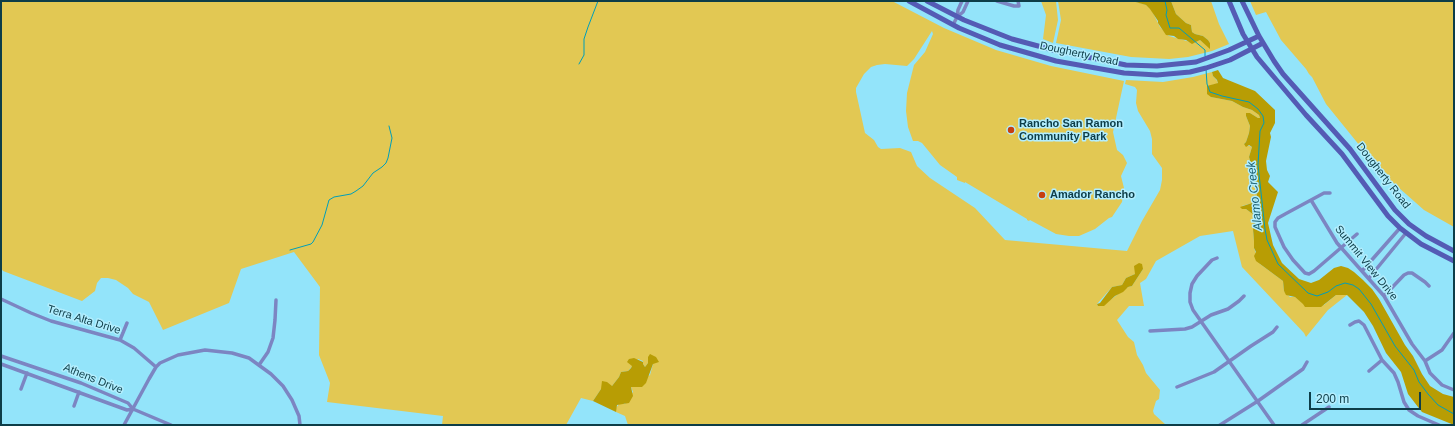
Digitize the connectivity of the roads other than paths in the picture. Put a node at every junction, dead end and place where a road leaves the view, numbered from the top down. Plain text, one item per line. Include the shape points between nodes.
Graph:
1 (909, 1) edge
2 (927, 1) edge
3 (962, 1) edge
4 (968, 1) edge
5 (997, 1) edge
6 (1018, 1) edge
7 (1229, 1) edge
8 (1242, 1) edge
9 (957, 17) junction
10 (953, 25) junction
11 (1259, 36) junction
12 (1247, 42) junction
13 (1263, 43) junction
14 (1252, 50) junction
15 (1330, 193) dead end
16 (1311, 200) junction
17 (1400, 228) junction
18 (1406, 233) junction
19 (1357, 234) dead end
20 (1341, 248) junction
21 (1454, 251) edge
22 (1217, 258) dead end
23 (1454, 261) edge
24 (1362, 271) junction
25 (1369, 278) junction
26 (1430, 286) dead end
27 (1244, 296) dead end
28 (1384, 296) junction
29 (1, 299) edge
30 (276, 300) dead end
31 (1201, 321) junction
32 (127, 323) dead end
33 (1350, 325) dead end
34 (1277, 327) dead end
35 (1150, 331) dead end
36 (1454, 333) edge
37 (120, 340) junction
38 (1, 356) edge
39 (1382, 360) junction
40 (1425, 361) junction
41 (1229, 362) junction
42 (1307, 362) dead end
43 (1, 364) edge
44 (259, 365) junction
45 (156, 367) junction
46 (1369, 371) dead end
47 (27, 373) junction
48 (1177, 387) dead end
49 (21, 389) dead end
50 (1454, 390) edge
51 (79, 392) junction
52 (1258, 401) junction
53 (74, 406) dead end
54 (1329, 407) dead end
55 (133, 409) junction
56 (124, 425) edge
57 (171, 425) edge
58 (300, 425) edge
59 (1220, 425) edge
60 (1274, 425) edge
61 (1302, 425) edge
62 (1438, 425) edge

1 - 10 main road, Dougherty Road
2 - 9 main road, Dougherty Road
3 - 9 street
4 - 9 street via 963,12
5 - 6 street via 1019,6
7 - 12 main road
8 - 11 main road
9 - 10 street
9 - 12 main road, Dougherty Road via 1012,39 1126,65 1173,66 1196,62
10 - 14 main road, Dougherty Road via 1000,45 1056,61 1124,74 1173,74 1206,68
11 - 12 main road, Dougherty Road
11 - 13 main road, Dougherty Road
12 - 14 main road, Dougherty Road
13 - 14 main road, Dougherty Road
13 - 21 main road, Dougherty Road via 1284,74 1350,149 1395,210 1426,236
14 - 17 main road, Dougherty Road via 1275,80 1342,154 1388,216
15 - 16 street via 1324,193
16 - 20 street, Summit View Drive
16 - 20 street via 1275,222 1284,247 1301,270 1309,274
17 - 18 main road, Dougherty Road
17 - 24 street
18 - 23 main road, Dougherty Road
18 - 25 street
19 - 20 street
20 - 24 street, Summit View Drive
22 - 31 street via 1197,276 1190,293 1193,310
24 - 25 street, Summit View Drive
25 - 28 street, Summit View Drive
26 - 28 street via 1412,273 1408,273
27 - 31 street via 1228,309
28 - 40 street, Summit View Drive
29 - 37 street, Terra Alta Drive via 52,321
30 - 44 street via 273,338 268,352
31 - 35 street via 1185,329
31 - 41 street
32 - 37 street
33 - 39 street via 1359,321 1364,325
34 - 41 street
36 - 40 street via 1442,350
37 - 45 street, Terra Alta Drive
38 - 55 street, Athens Drive via 81,382 128,403
39 - 46 street
39 - 62 street via 1394,373 1409,410
40 - 50 street, Summit View Drive via 1430,373 1438,382
41 - 48 street via 1214,372
41 - 52 street
42 - 52 street via 1303,369
43 - 47 street, Athens Drive
44 - 45 street via 249,358 232,353 205,350 178,355
44 - 58 street via 286,390 296,408
45 - 55 street
47 - 49 street
47 - 51 street, Athens Drive
51 - 53 street
51 - 55 street, Athens Drive via 127,410
52 - 59 street
52 - 60 street
54 - 61 street
55 - 56 street
55 - 57 street

